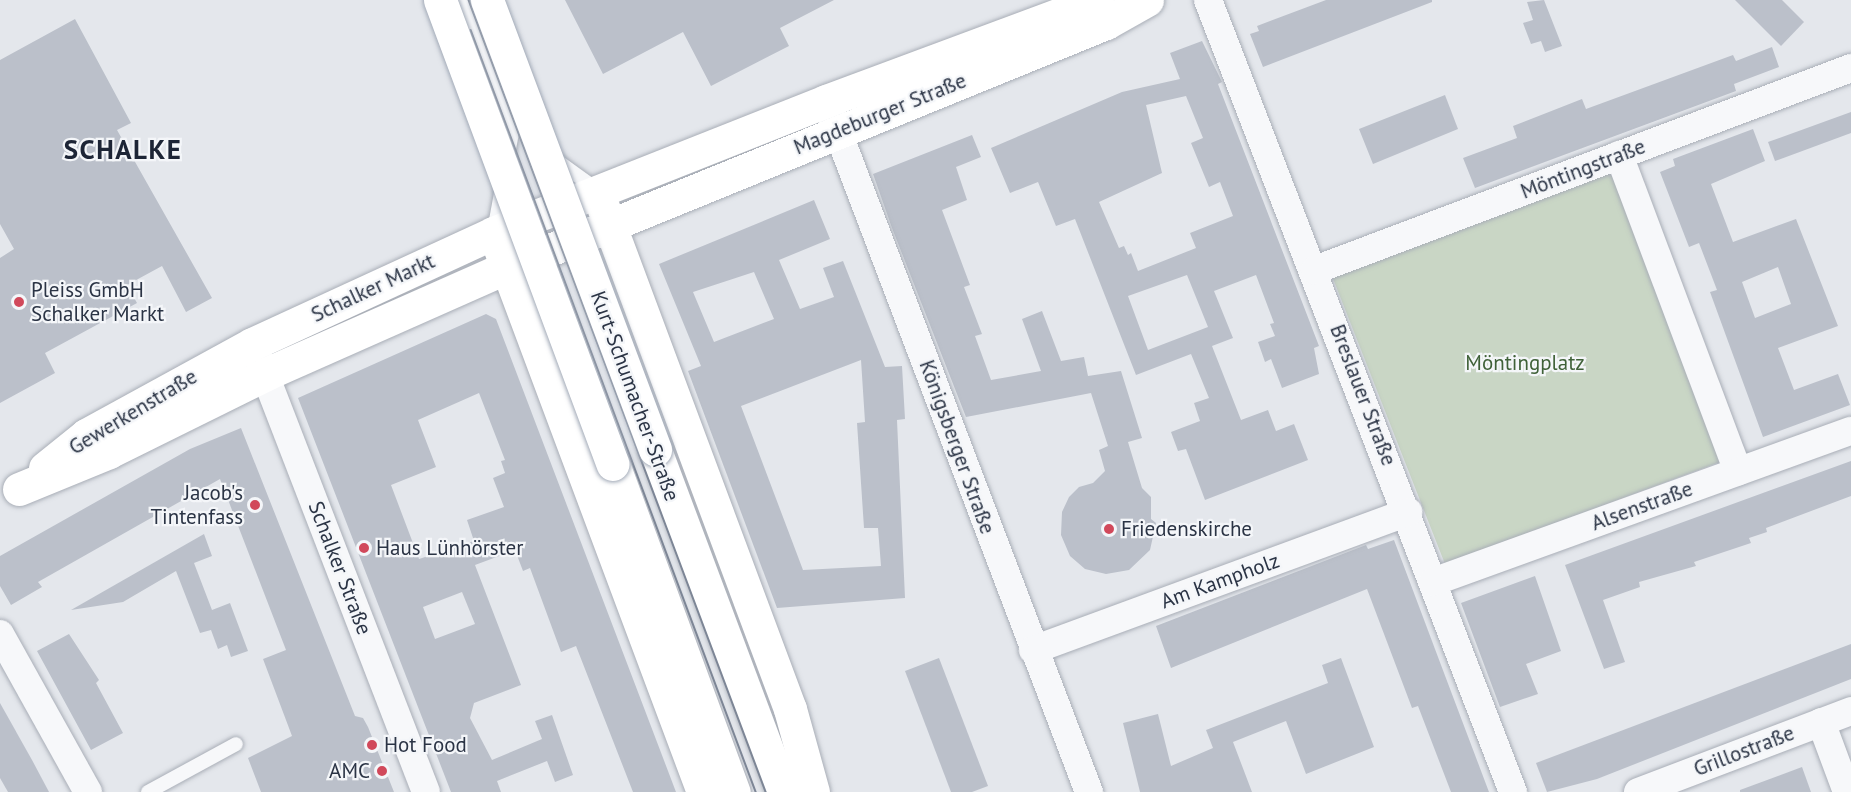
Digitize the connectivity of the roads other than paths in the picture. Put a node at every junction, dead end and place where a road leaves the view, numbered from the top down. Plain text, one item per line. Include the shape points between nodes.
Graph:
1 (440, 0) edge
2 (465, 0) edge
3 (487, 0) edge
4 (1098, 0) edge
5 (1147, 0) edge
6 (1208, 0) edge
7 (1851, 68) edge
8 (825, 101) junction
9 (513, 128) junction
10 (839, 131) junction
11 (1619, 155) junction
12 (597, 190) junction
13 (610, 226) junction
14 (493, 233) junction
15 (507, 267) junction
16 (1315, 270) junction
17 (252, 344) junction
18 (266, 374) junction
19 (1851, 431) edge
20 (1738, 471) junction
21 (10, 494) edge
22 (1408, 513) junction
23 (1433, 582) junction
24 (0, 634) edge
25 (1033, 650) junction
26 (1851, 711) edge
27 (1821, 722) junction
28 (236, 744) dead end
29 (88, 792) edge
30 (148, 792) edge
31 (426, 792) edge
32 (703, 792) edge
33 (734, 792) edge
34 (783, 792) edge
35 (813, 792) edge
36 (1089, 792) edge
37 (1513, 792) edge
38 (1638, 792) edge
39 (1847, 792) edge

1 - 33 street, Kurt-Schumacher-Straße, bridge
2 - 9 lane
3 - 34 street, Kurt-Schumacher-Straße, bridge
4 - 8 street, Magdeburger Straße
5 - 10 street, Magdeburger Straße via 1106,23
6 - 16 street, Breslauer Straße
7 - 11 street, Möntingstraße
8 - 10 street, Königsberger Straße
8 - 12 street, Magdeburger Straße
9 - 12 lane
9 - 14 lane
10 - 13 street, Magdeburger Straße
10 - 25 street, Königsberger Straße
11 - 16 street, Möntingstraße
11 - 20 street
12 - 13 street, Kurt-Schumacher-Straße
12 - 14 street, Schalker Markt
13 - 15 street, Schalker Markt
13 - 35 street, Kurt-Schumacher-Straße via 790,709
14 - 15 street
14 - 17 street, Schalker Markt
15 - 18 street, Schalker Markt
15 - 32 street
16 - 22 street, Breslauer Straße
17 - 18 street, Schalker Straße
17 - 21 street, Gewerkenstraße via 86,435
18 - 21 street, Gewerkenstraße via 109,452
18 - 31 street, Schalker Straße
19 - 20 street, Alsenstraße
20 - 23 street, Alsenstraße
22 - 23 street, Breslauer Straße
22 - 25 street, Am Kampholz
23 - 37 street, Breslauer Straße
24 - 29 street
25 - 36 street, Königsberger Straße
26 - 27 street, Grillostraße
27 - 38 street, Grillostraße
27 - 39 street
28 - 30 lane

